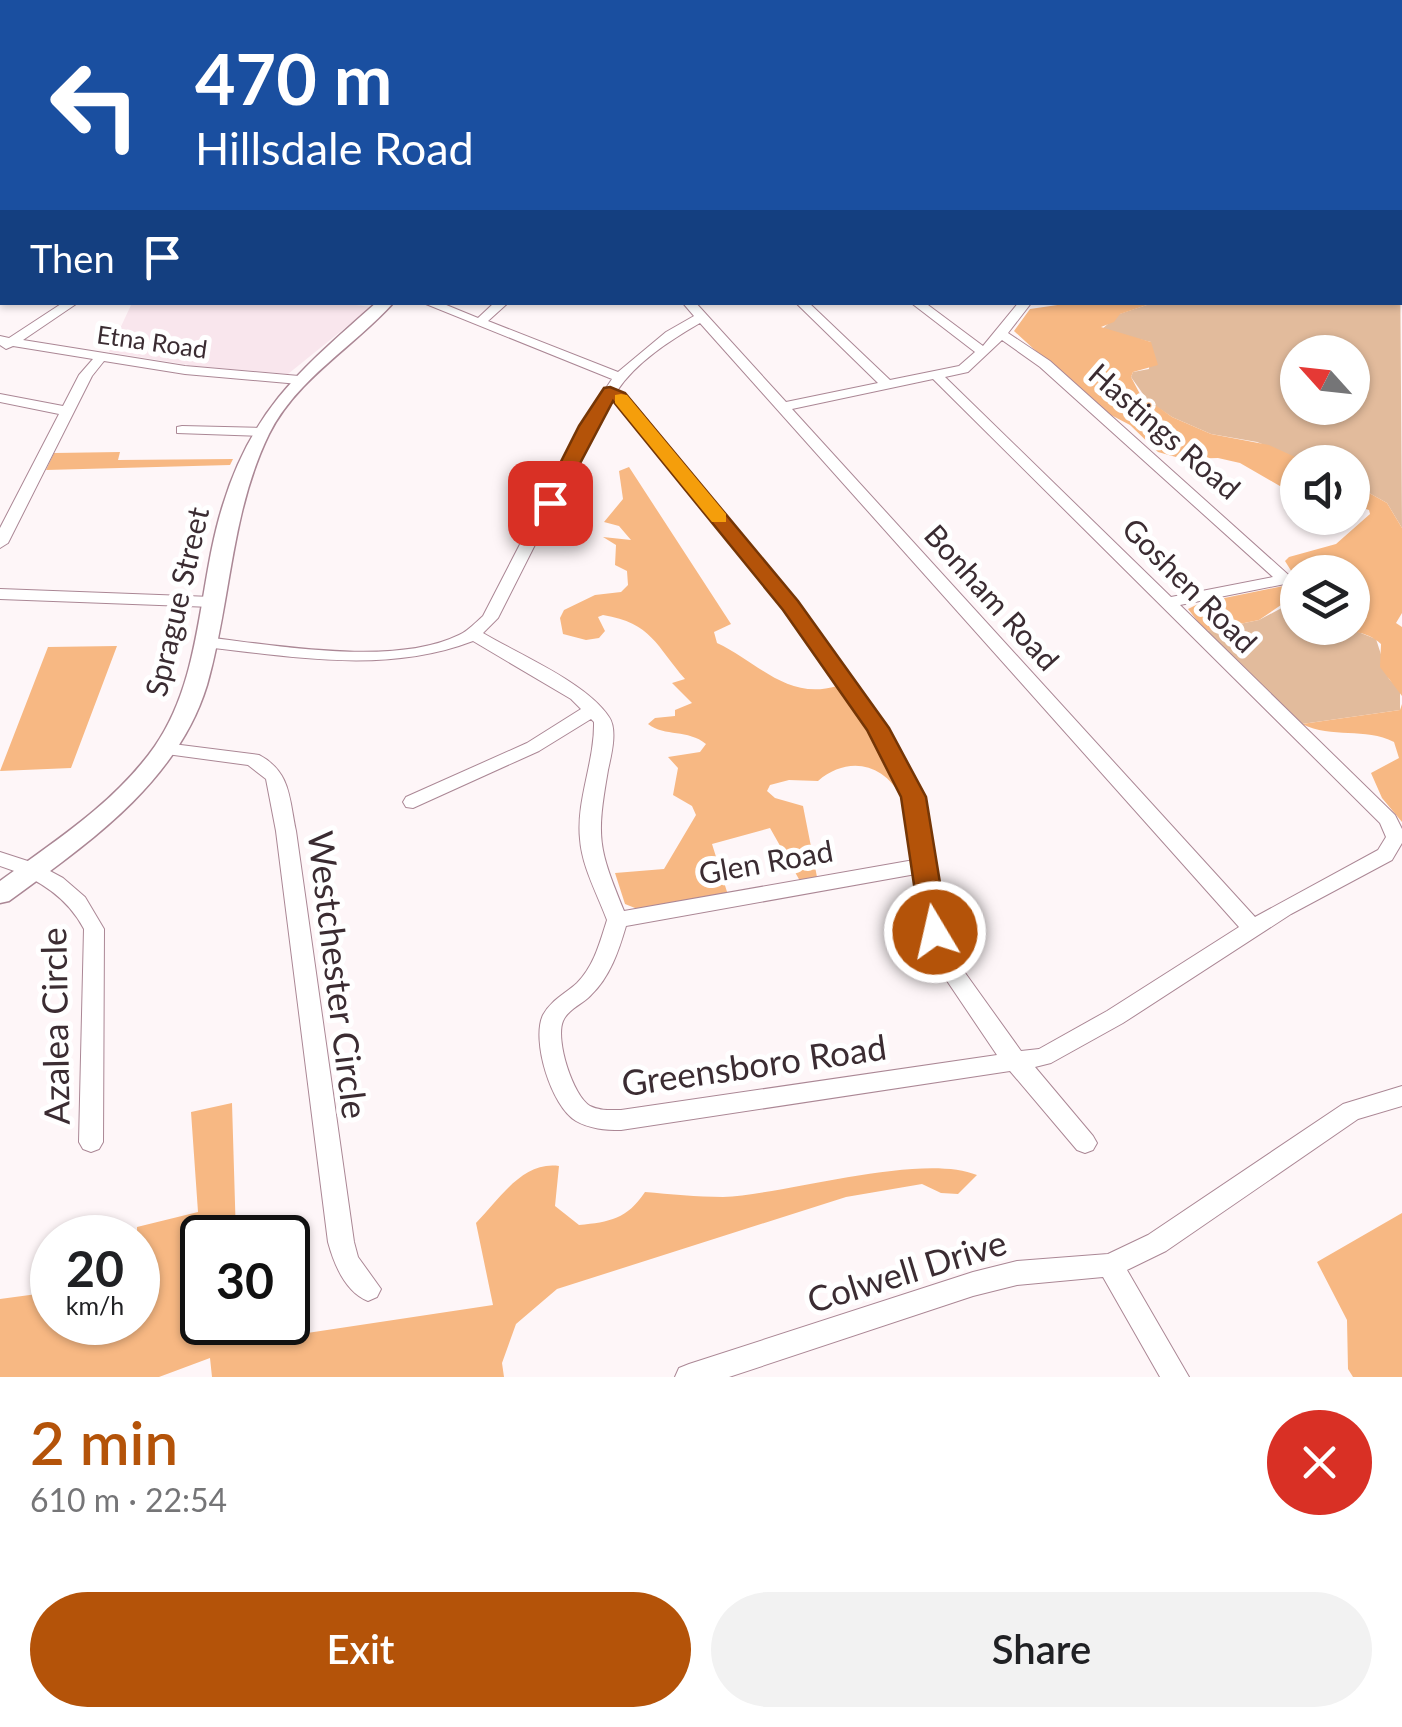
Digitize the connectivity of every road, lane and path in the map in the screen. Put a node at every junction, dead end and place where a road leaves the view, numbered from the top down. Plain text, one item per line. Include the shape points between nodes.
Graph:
1 (68, 305) edge
2 (385, 305) edge
3 (434, 305) edge
4 (500, 305) edge
5 (691, 305) edge
6 (804, 305) edge
7 (920, 305) edge
8 (1024, 305) edge
9 (701, 317) junction
10 (479, 323) junction
11 (1001, 334) junction
12 (4, 344) edge
13 (984, 353) junction
14 (100, 358) junction
15 (938, 377) junction
16 (299, 380) junction
17 (615, 384) junction
18 (888, 386) junction
19 (0, 398) edge
20 (781, 407) junction
21 (67, 411) junction
22 (182, 430) dead end
23 (261, 432) junction
24 (0, 543) edge
25 (0, 594) edge
26 (212, 602) junction
27 (1167, 603) junction
28 (476, 636) junction
29 (205, 642) junction
30 (594, 709) junction
31 (165, 749) junction
32 (413, 802) dead end
33 (1396, 836) joint
34 (0, 858) edge
35 (924, 865) junction
36 (38, 870) junction
37 (0, 894) edge
38 (617, 920) junction
39 (1253, 929) junction
40 (1019, 1062) junction
41 (1402, 1096) edge
42 (91, 1142) dead end
43 (1085, 1142) dead end
44 (1110, 1264) junction
45 (368, 1290) dead end
46 (689, 1377) edge
47 (1175, 1377) edge

1 - 12 street
2 - 16 main road, Sprague Street
3 - 10 street
4 - 10 street
5 - 9 street, Bonham Road
6 - 18 street
7 - 13 street
8 - 11 street
9 - 17 street
9 - 20 street, Bonham Road
10 - 17 street
11 - 13 street
11 - 27 street, Hastings Road via 1045,364 1286,578
12 - 14 street, Etna Road
13 - 15 street
14 - 16 street, Etna Road
14 - 21 street
15 - 18 street
15 - 27 street, Goshen Road
16 - 23 main road, Sprague Street
17 - 28 street
17 - 35 street via 878,728 914,797
18 - 20 street
19 - 21 street
20 - 39 street, Bonham Road
21 - 24 street
22 - 23 street
23 - 26 main road, Sprague Street via 238,484
25 - 26 street
26 - 29 main road, Sprague Street
27 - 33 street, Goshen Road via 1388,820
28 - 29 street via 404,656
28 - 30 street
29 - 31 main road, Sprague Street via 195,687
30 - 32 street via 533,747
30 - 38 street via 604,737 589,833
31 - 36 main road, Sprague Street via 97,824
31 - 45 street, Westchester Circle via 252,759 274,777 340,1242
33 - 39 street, Greensboro Road via 1385,856
34 - 36 street
35 - 38 street, Glen Road
35 - 40 street via 948,966
36 - 37 main road, Sprague Street
36 - 42 street, Azalea Circle via 85,908 94,929
38 - 40 street, Greensboro Road via 594,976 556,1010 548,1039 564,1094 591,1120
39 - 40 street, Greensboro Road via 1064,1048
40 - 43 street
41 - 44 street, Colwell Drive via 1351,1110 1157,1243
44 - 46 street, Colwell Drive via 974,1284
44 - 47 street

